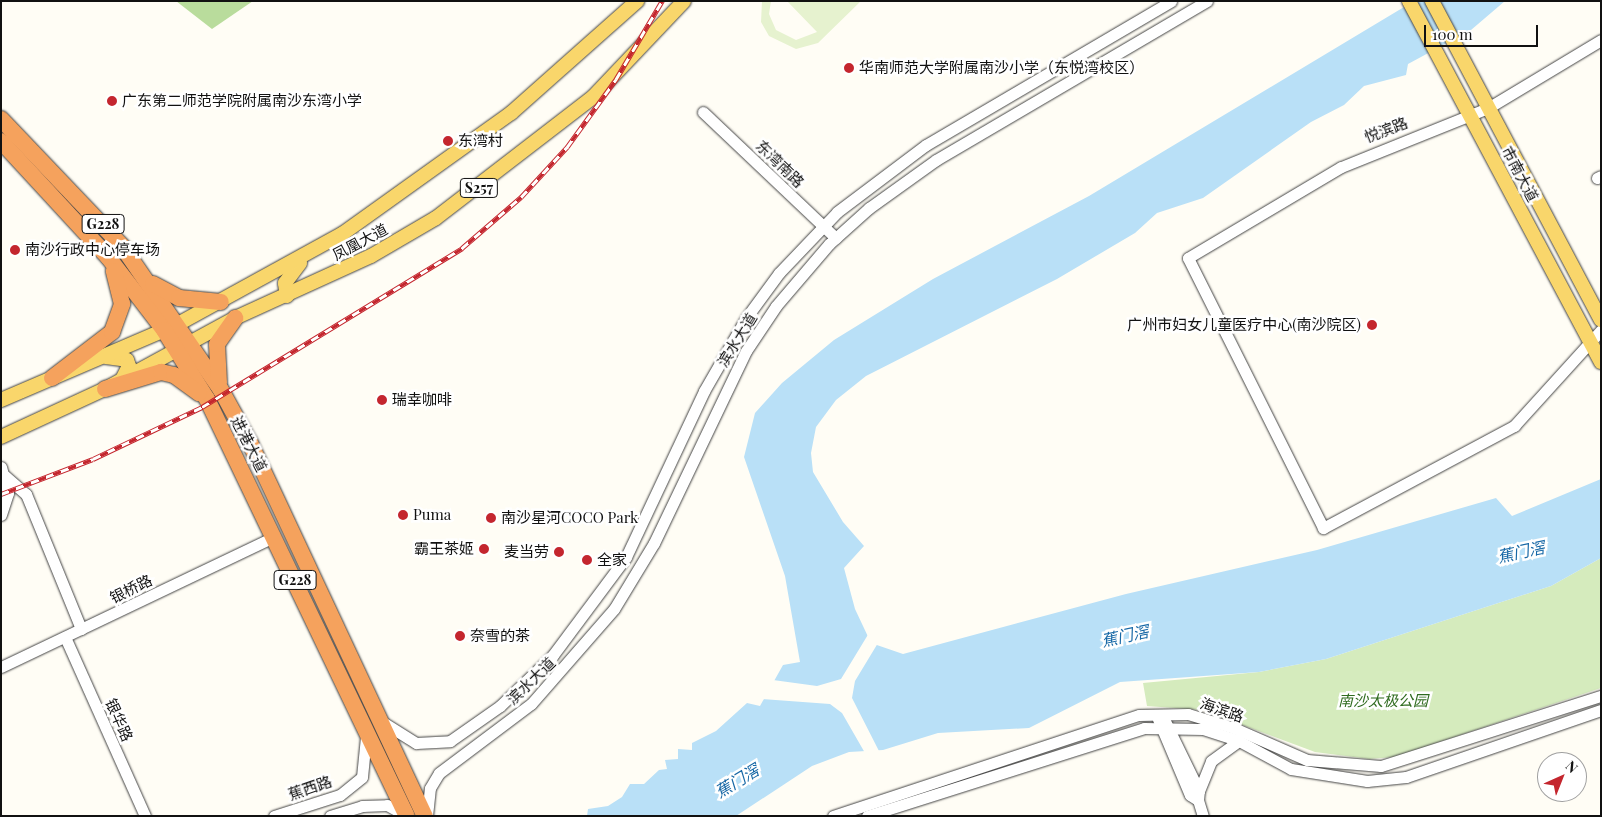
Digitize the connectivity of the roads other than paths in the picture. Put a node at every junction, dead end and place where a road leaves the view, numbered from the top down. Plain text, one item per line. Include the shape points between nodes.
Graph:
1 (632, 1) edge
2 (637, 1) edge
3 (684, 1) edge
4 (1171, 1) edge
5 (1207, 1) edge
6 (1409, 1) edge
7 (1432, 1) edge
8 (614, 21) junction
9 (1601, 40) edge
10 (1488, 108) junction
11 (703, 112) dead end
12 (1470, 115) junction
13 (1, 119) edge
14 (1, 141) edge
15 (823, 225) junction
16 (836, 238) junction
17 (309, 254) junction
18 (108, 257) junction
19 (137, 267) junction
20 (124, 277) junction
21 (147, 280) junction
22 (287, 296) junction
23 (221, 302) junction
24 (235, 318) junction
25 (1601, 320) edge
26 (171, 327) junction
27 (1601, 330) edge
28 (1596, 344) edge
29 (183, 345) junction
30 (104, 358) junction
31 (1601, 362) edge
32 (52, 378) junction
33 (122, 380) junction
34 (105, 389) junction
35 (214, 395) junction
36 (1, 400) edge
37 (1, 437) edge
38 (3, 471) edge
39 (1, 515) edge
40 (274, 536) junction
41 (81, 629) junction
42 (65, 637) junction
43 (1, 667) edge
44 (1601, 696) edge
45 (1601, 710) edge
46 (1160, 712) junction
47 (379, 717) junction
48 (1163, 726) junction
49 (366, 730) junction
50 (1239, 741) junction
51 (340, 795) junction
52 (1198, 796) junction
53 (346, 811) junction
54 (145, 816) edge
55 (274, 816) edge
56 (330, 816) edge
57 (407, 816) edge
58 (426, 816) edge
59 (833, 816) edge
60 (866, 816) edge
61 (1203, 816) edge

1 - 8 street, 凤凰大道
2 - 8 main road, 凤凰大道 / S257
3 - 22 main road, 凤凰大道 / S257 via 593,97 496,176 371,256
4 - 15 street, 滨水大道 via 902,160
5 - 16 street, 滨水大道 via 936,160 891,191
6 - 12 main road, 市南大道
7 - 10 main road, 市南大道
8 - 17 main road, 凤凰大道 / S257 via 456,156
9 - 10 street, 悦滨路
10 - 12 street, 悦滨路
10 - 25 main road, 市南大道
11 - 15 street, 东湾南路
12 - 28 main road, 市南大道
12 - 28 street, 悦滨路 via 1359,157 1188,258 1324,528 1514,426
13 - 19 highway, 进港大道 / G228 via 68,184
14 - 18 highway, 进港大道 / G228
15 - 16 street, 东湾南路
15 - 47 street, 滨水大道 via 779,273 731,342 626,557 553,656 500,706 450,741 428,744 405,739
16 - 58 street, 滨水大道 via 788,292 746,351 654,544 614,609 584,649 531,704 439,774 430,788
17 - 22 main road via 285,283
17 - 23 main road, 凤凰大道 / S257
18 - 20 highway, 进港大道 / G228
18 - 32 highway via 120,287 119,319 99,346
19 - 20 highway via 135,275
19 - 21 highway, 进港大道 / G228
20 - 26 highway, 进港大道 / G228
21 - 23 highway via 179,298
21 - 26 highway, 进港大道 / G228
22 - 24 main road, 凤凰大道 / S257
23 - 26 main road, 凤凰大道 / S257
24 - 29 main road, 凤凰大道 / S257
24 - 35 highway via 217,344
26 - 29 highway, 进港大道 / G228
26 - 30 main road, 凤凰大道
27 - 28 street
28 - 31 main road, 市南大道
29 - 33 main road, 凤凰大道
29 - 35 highway, 进港大道 / G228
30 - 32 main road, 凤凰大道
30 - 33 main road via 127,360 129,366
32 - 36 main road, 凤凰大道
33 - 34 main road, 凤凰大道
34 - 35 highway via 161,372
34 - 37 main road, 凤凰大道
35 - 40 highway, 进港大道 / G228
35 - 47 highway, 进港大道 / G228 via 250,443
38 - 39 street via 8,493
38 - 41 street via 26,494
40 - 41 street, 银桥路
40 - 49 highway, 进港大道 / G228
41 - 42 street, 银桥路
42 - 43 street, 银桥路
42 - 54 street, 银华路
44 - 46 street, 海滨路 via 1381,766 1307,760 1211,719
45 - 50 street, 海滨路 via 1387,780 1309,774 1272,762
46 - 48 street
46 - 59 street, 海滨路 via 1121,718
47 - 58 highway, 进港大道 / G228
48 - 50 street, 海滨路 via 1203,730
48 - 52 street via 1190,795
48 - 60 street, 海滨路 via 1129,731
49 - 51 street, 蕉西路 via 362,778
49 - 57 highway, 进港大道 / G228
50 - 52 street via 1211,761
51 - 53 street via 349,803
51 - 55 street, 蕉西路
52 - 61 street
53 - 56 street
53 - 57 street via 387,805

